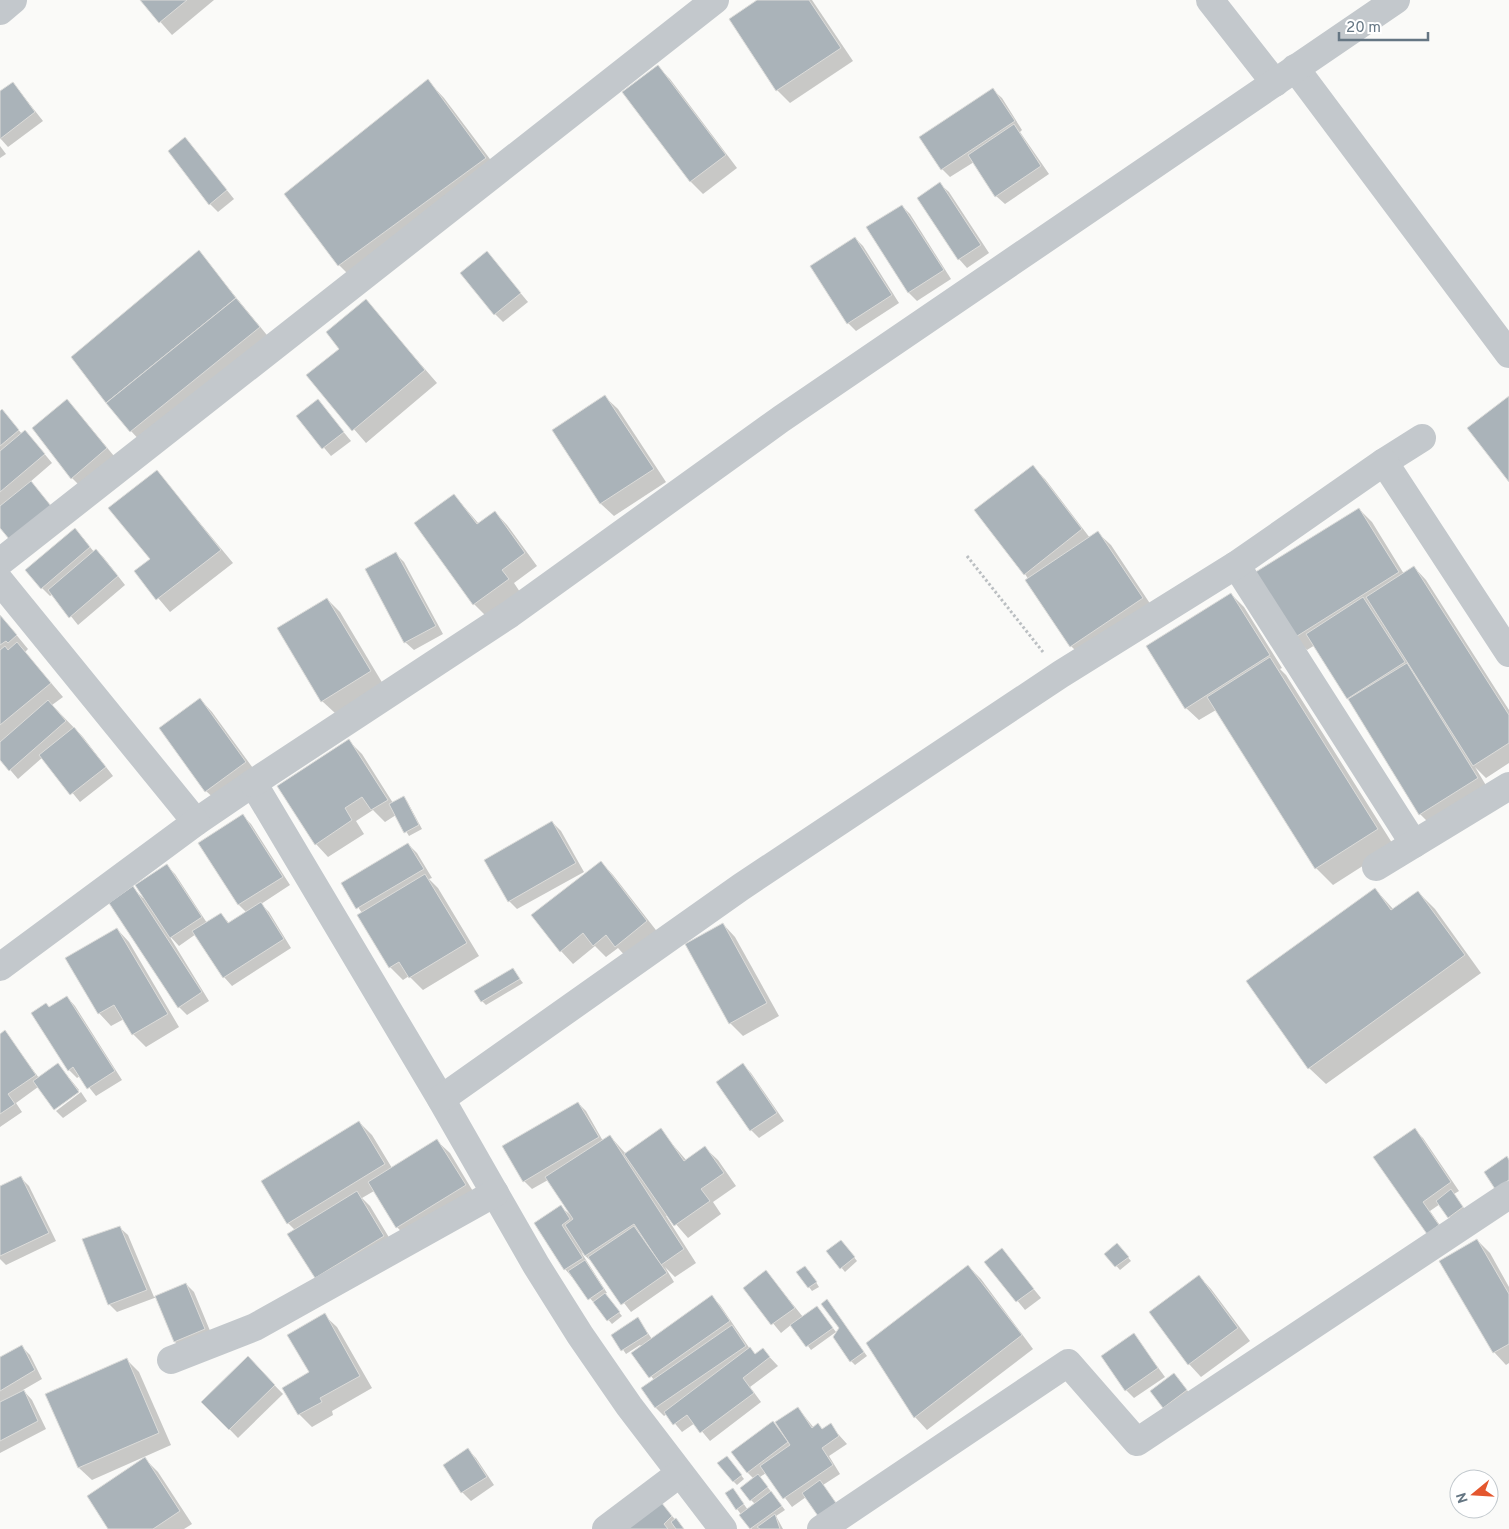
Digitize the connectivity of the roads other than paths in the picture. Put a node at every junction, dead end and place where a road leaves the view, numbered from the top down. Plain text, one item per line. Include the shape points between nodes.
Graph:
1 (13, 0) edge
2 (715, 0) edge
3 (1210, 0) edge
4 (1396, 0) edge
5 (0, 11) edge
6 (1285, 76) junction
7 (1509, 354) edge
8 (1422, 438) dead end
9 (1384, 462) junction
10 (0, 562) edge
11 (1236, 565) junction
12 (0, 581) edge
13 (1509, 653) edge
14 (253, 783) junction
15 (1509, 786) edge
16 (196, 822) junction
17 (1414, 844) junction
18 (1376, 868) dead end
19 (0, 967) edge
20 (441, 1099) junction
21 (495, 1193) junction
22 (1509, 1195) edge
23 (171, 1360) dead end
24 (679, 1474) junction
25 (606, 1529) edge
26 (722, 1529) edge
27 (821, 1529) edge

1 - 5 street
2 - 10 street
3 - 6 street
4 - 6 street
6 - 7 street
6 - 14 street via 781,419 510,614
8 - 9 street
9 - 11 street
9 - 13 street
11 - 17 street
11 - 20 street via 1061,674 741,887
12 - 16 street
14 - 16 street
14 - 20 street
15 - 17 street
16 - 19 street
17 - 18 street
20 - 21 street
21 - 23 street via 255,1327
21 - 24 street via 580,1335
22 - 27 street via 1137,1442 1068,1363
24 - 25 street
24 - 26 street

